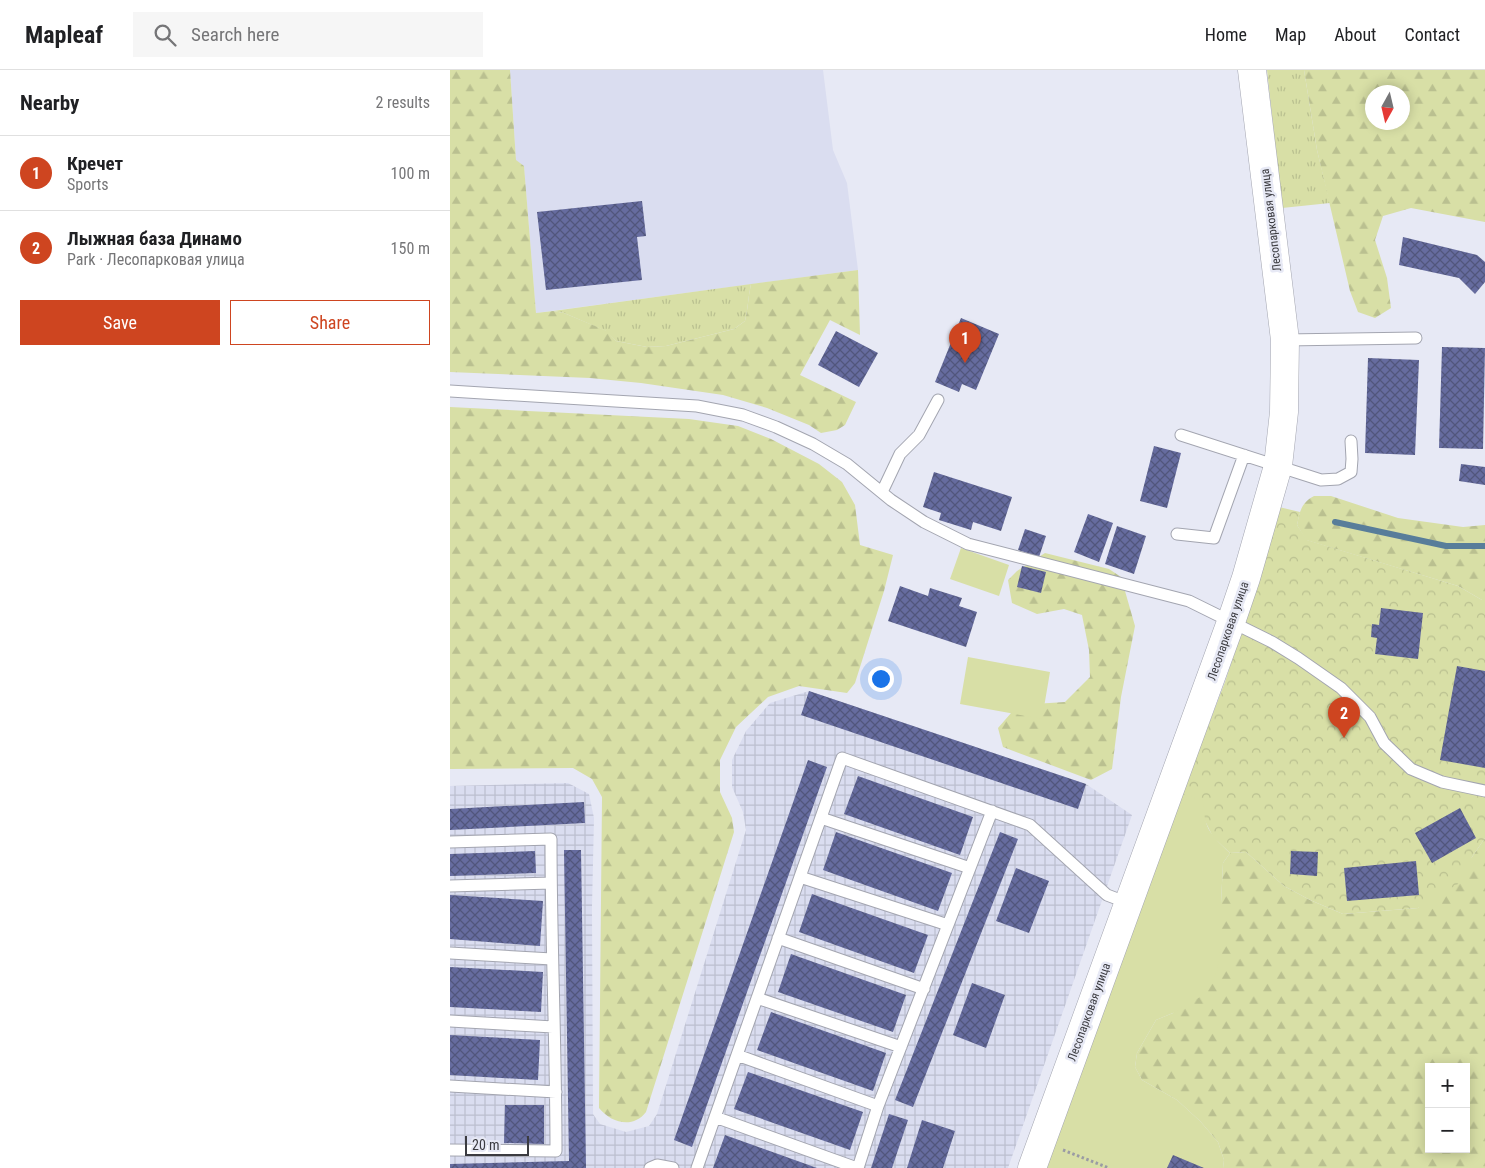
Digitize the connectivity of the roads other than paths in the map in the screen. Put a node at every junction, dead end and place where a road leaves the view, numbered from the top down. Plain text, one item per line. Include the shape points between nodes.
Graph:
1 (1252, 70) edge
2 (1416, 338) dead end
3 (1285, 340) junction
4 (450, 391) edge
5 (938, 400) dead end
6 (1181, 435) dead end
7 (1351, 441) dead end
8 (1244, 455) junction
9 (1278, 466) junction
10 (882, 492) junction
11 (1177, 534) dead end
12 (1231, 622) junction
13 (1485, 791) edge
14 (992, 811) junction
15 (821, 818) junction
16 (450, 842) edge
17 (970, 868) junction
18 (800, 877) junction
19 (551, 883) junction
20 (450, 886) edge
21 (1128, 903) junction
22 (948, 925) junction
23 (778, 938) junction
24 (450, 953) edge
25 (552, 959) junction
26 (924, 989) junction
27 (757, 998) junction
28 (450, 1021) edge
29 (553, 1027) junction
30 (901, 1047) junction
31 (737, 1055) junction
32 (450, 1086) edge
33 (556, 1092) junction
34 (878, 1106) junction
35 (715, 1117) junction
36 (450, 1150) edge
37 (650, 1168) edge
38 (673, 1168) edge
39 (697, 1168) edge
40 (857, 1168) edge
41 (1032, 1168) edge

1 - 3 street, Лесопарковая улица
2 - 3 lane
3 - 9 street, Лесопарковая улица via 1284,412
4 - 10 lane via 697,406 743,415 813,444 847,464
5 - 10 lane via 919,436 900,454
6 - 8 lane
7 - 9 lane via 1351,472 1338,479 1321,480
8 - 9 lane
8 - 11 lane via 1214,538
9 - 12 street, Лесопарковая улица
10 - 12 lane via 924,522 968,544 1189,602
12 - 13 lane via 1272,642 1341,688 1370,717 1384,743 1411,769 1442,782
12 - 21 street, Лесопарковая улица
14 - 15 lane via 842,758
14 - 17 lane
14 - 21 lane via 1030,824 1107,895
15 - 17 lane
15 - 18 lane
16 - 19 lane via 551,839
17 - 22 lane
18 - 22 lane
18 - 23 lane
19 - 20 lane
19 - 25 lane
21 - 41 street, Лесопарковая улица
22 - 26 lane
23 - 26 lane
23 - 27 lane
24 - 25 lane
25 - 29 lane
26 - 30 lane
27 - 30 lane
27 - 31 lane
28 - 29 lane
29 - 33 lane
30 - 34 lane
31 - 34 lane
31 - 35 lane
32 - 33 lane
33 - 36 lane via 556,1151
34 - 40 lane
35 - 39 lane
35 - 40 lane
37 - 38 lane via 657,1165

